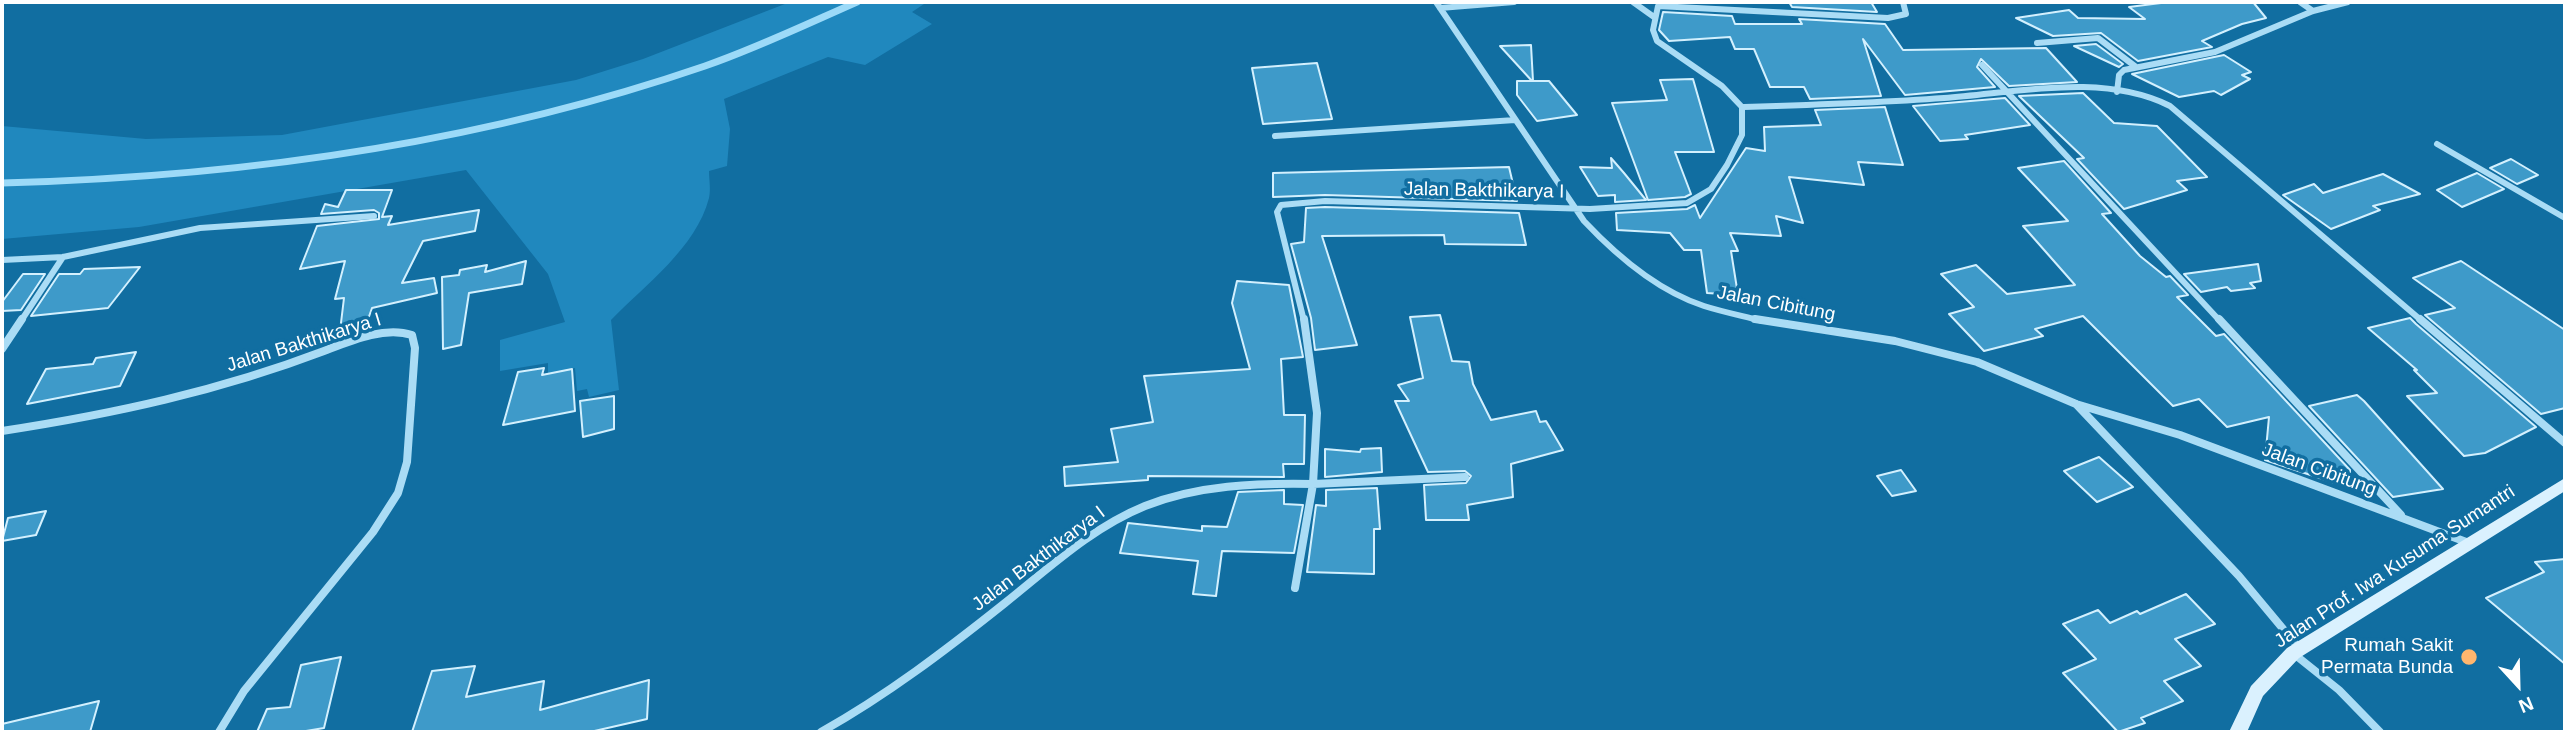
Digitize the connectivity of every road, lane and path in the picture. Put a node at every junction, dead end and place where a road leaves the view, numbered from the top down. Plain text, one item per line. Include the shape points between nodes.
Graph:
1 (1514, 2) edge
2 (1633, 2) edge
3 (1903, 2) edge
4 (2300, 2) edge
5 (2348, 2) edge
6 (1438, 5) edge
7 (2313, 11) junction
8 (1654, 17) junction
9 (2036, 43) dead end
10 (1982, 65) dead end
11 (2136, 67) junction
12 (2117, 92) junction
13 (2007, 93) junction
14 (1742, 107) junction
15 (1515, 120) junction
16 (1275, 136) dead end
17 (2437, 144) dead end
18 (1574, 208) junction
19 (374, 216) dead end
20 (2565, 218) edge
21 (63, 257) junction
22 (2, 260) edge
23 (2, 349) edge
24 (2076, 404) junction
25 (2, 431) edge
26 (2565, 443) edge
27 (1465, 477) dead end
28 (1313, 484) junction
29 (2565, 484) edge
30 (2401, 516) junction
31 (2470, 543) junction
32 (1295, 588) dead end
33 (2297, 651) junction
34 (219, 732) edge
35 (821, 732) edge
36 (2238, 732) edge
37 (2380, 732) edge

1 - 6 street
2 - 8 street
3 - 8 street via 1906,14 1888,18 1667,5 1658,6
4 - 7 street
5 - 7 street
6 - 15 street, Jalan Cibitung
7 - 11 street via 2215,52
8 - 14 street via 1654,36 1663,47 1722,86
9 - 11 street via 2098,38
10 - 13 street
11 - 12 street via 2120,72
12 - 13 street via 2058,88
12 - 26 street via 2152,94 2170,106
13 - 14 street
13 - 30 street
14 - 18 street via 1742,135 1704,195 1678,204
15 - 16 street
15 - 18 street, Jalan Cibitung
17 - 20 street
18 - 24 street, Jalan Cibitung via 1616,252 1649,277 1701,305 1763,321 1940,351
18 - 28 street, Jalan Bakthikarya I via 1325,201 1279,206 1315,364 1318,454
19 - 21 street via 190,229
21 - 22 street
21 - 23 street
24 - 30 street, Jalan Cibitung via 2180,435
24 - 33 street, Jalan Cibitung via 2239,576
25 - 34 street, Jalan Bakthikarya I via 126,410 258,375 336,346 398,332 412,335 415,348 407,462 398,493 373,532 244,691
27 - 28 street
28 - 32 street
28 - 35 street, Jalan Bakthikarya I via 1202,490 1122,517 1055,563 931,663
29 - 31 main road, Jalan Prof. Iwa Kusuma Sumantri
30 - 31 street, Jalan Cibitung
31 - 33 main road, Jalan Prof. Iwa Kusuma Sumantri
33 - 36 main road, Jalan Prof. Iwa Kusuma Sumantri via 2257,691
33 - 37 street, Jalan Cibitung

